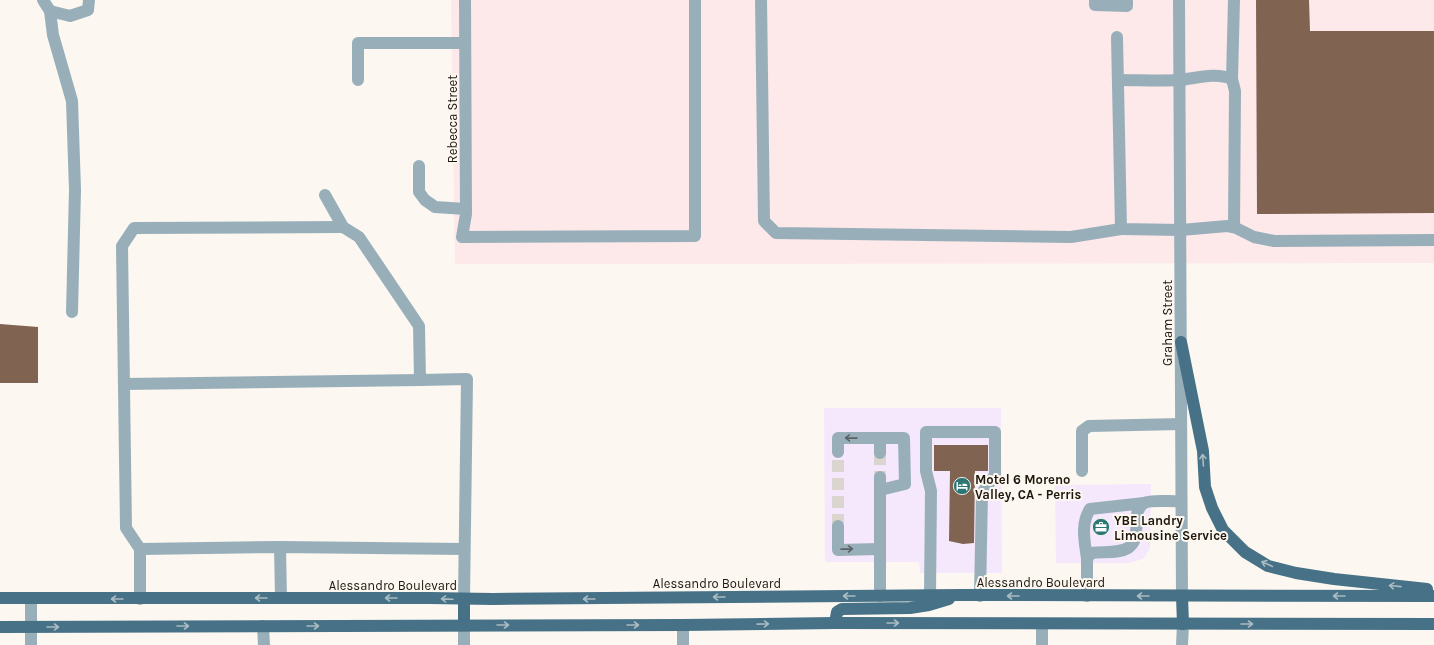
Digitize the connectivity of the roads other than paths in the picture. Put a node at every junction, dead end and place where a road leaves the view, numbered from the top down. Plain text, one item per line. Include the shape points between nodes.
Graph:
1 (44, 0) edge
2 (89, 0) edge
3 (465, 0) edge
4 (695, 0) edge
5 (761, 0) edge
6 (1095, 0) edge
7 (1127, 0) edge
8 (1179, 0) edge
9 (1234, 0) edge
10 (50, 11) junction
11 (1117, 37) dead end
12 (465, 43) junction
13 (1232, 79) junction
14 (358, 80) dead end
15 (1118, 80) junction
16 (1180, 80) junction
17 (419, 166) dead end
18 (325, 195) dead end
19 (466, 209) junction
20 (343, 227) junction
21 (1234, 228) junction
22 (1121, 229) junction
23 (1181, 230) junction
24 (1434, 240) edge
25 (72, 312) dead end
26 (1182, 342) junction
27 (420, 380) junction
28 (124, 384) junction
29 (1182, 424) junction
30 (880, 438) junction
31 (838, 452) tunnel mouth
32 (880, 453) tunnel mouth
33 (1082, 471) dead end
34 (880, 477) tunnel mouth
35 (880, 490) junction
36 (1182, 502) junction
37 (1144, 504) junction
38 (838, 526) tunnel mouth
39 (280, 547) junction
40 (140, 549) junction
41 (464, 549) junction
42 (879, 549) junction
43 (1087, 559) junction
44 (1434, 589) edge
45 (930, 595) junction
46 (962, 595) junction
47 (880, 596) junction
48 (980, 596) junction
49 (1087, 596) junction
50 (1182, 596) junction
51 (1434, 596) edge
52 (0, 598) edge
53 (281, 598) junction
54 (31, 599) junction
55 (140, 599) junction
56 (464, 599) junction
57 (835, 623) junction
58 (1042, 624) junction
59 (1183, 624) junction
60 (1434, 624) edge
61 (464, 625) junction
62 (683, 625) junction
63 (263, 626) junction
64 (0, 627) edge
65 (31, 627) junction
66 (31, 645) edge
67 (264, 645) edge
68 (464, 645) edge
69 (683, 645) edge
70 (1042, 645) edge
71 (1182, 645) edge

1 - 10 street
2 - 10 street via 88,10 70,16
3 - 12 street, Rebecca Street
4 - 19 street, Rebecca Street via 695,236 462,237
5 - 22 street via 764,221 776,233 1071,236
6 - 7 street via 1095,5 1127,6
8 - 16 street, Graham Street
9 - 13 street
10 - 25 street via 53,35 72,101 75,190
11 - 15 street
12 - 14 street via 358,43
12 - 19 street, Rebecca Street
13 - 16 street via 1218,76
13 - 21 street via 1235,96
15 - 16 street
15 - 22 street
16 - 23 street, Graham Street
17 - 19 street via 419,192 425,200 435,207
18 - 20 street
20 - 27 street via 359,237 419,326
20 - 28 street via 134,228 122,246
21 - 23 street via 1213,226
21 - 24 street via 1254,237 1274,241
22 - 23 street
23 - 26 street, Graham Street
26 - 29 street, Graham Street
44 -> 26 main road via 1296,573 1268,566 1245,552 1223,530 1205,486 1203,451
27 - 28 street
27 - 41 street via 467,379
28 - 40 street via 126,528
29 - 33 street via 1089,426 1082,431
29 - 36 street, Graham Street
30 -> 31 street via 838,438
30 - 32 street
30 - 35 street via 904,438 905,484
34 - 35 street
35 - 42 street
36 - 37 street
36 - 50 street, Graham Street
37 - 43 street via 1137,515 1135,540 1132,545 1117,551 1091,553
37 - 43 street via 1090,509 1085,517 1084,528
38 -> 42 street via 838,550
39 - 40 street
39 - 41 street
39 - 53 street
40 - 55 street
41 - 56 street
42 - 47 street
43 - 49 street
45 - 46 main road, Alessandro Boulevard
45 - 47 main road, Alessandro Boulevard
45 - 48 street via 931,491 926,471 926,432 995,432 995,475 982,493
46 - 48 main road, Alessandro Boulevard
46 - 57 main road via 929,606 842,609 837,612
47 -> 56 main road, Alessandro Boulevard
49 -> 48 main road, Alessandro Boulevard
50 -> 49 main road, Alessandro Boulevard
51 -> 50 main road, Alessandro Boulevard
50 - 59 main road, Graham Street
52 - 54 main road, Alessandro Boulevard
53 -> 55 main road, Alessandro Boulevard
56 -> 53 main road, Alessandro Boulevard
55 -> 54 main road, Alessandro Boulevard
54 - 65 street
56 - 61 main road
57 -> 58 main road
62 -> 57 main road
58 - 59 main road
58 - 70 street
59 -> 60 main road
59 - 71 street, Graham Street
61 -> 62 main road
63 -> 61 main road
61 - 68 street
62 - 69 street
65 -> 63 main road
63 - 67 street
64 - 65 main road
65 - 66 street

